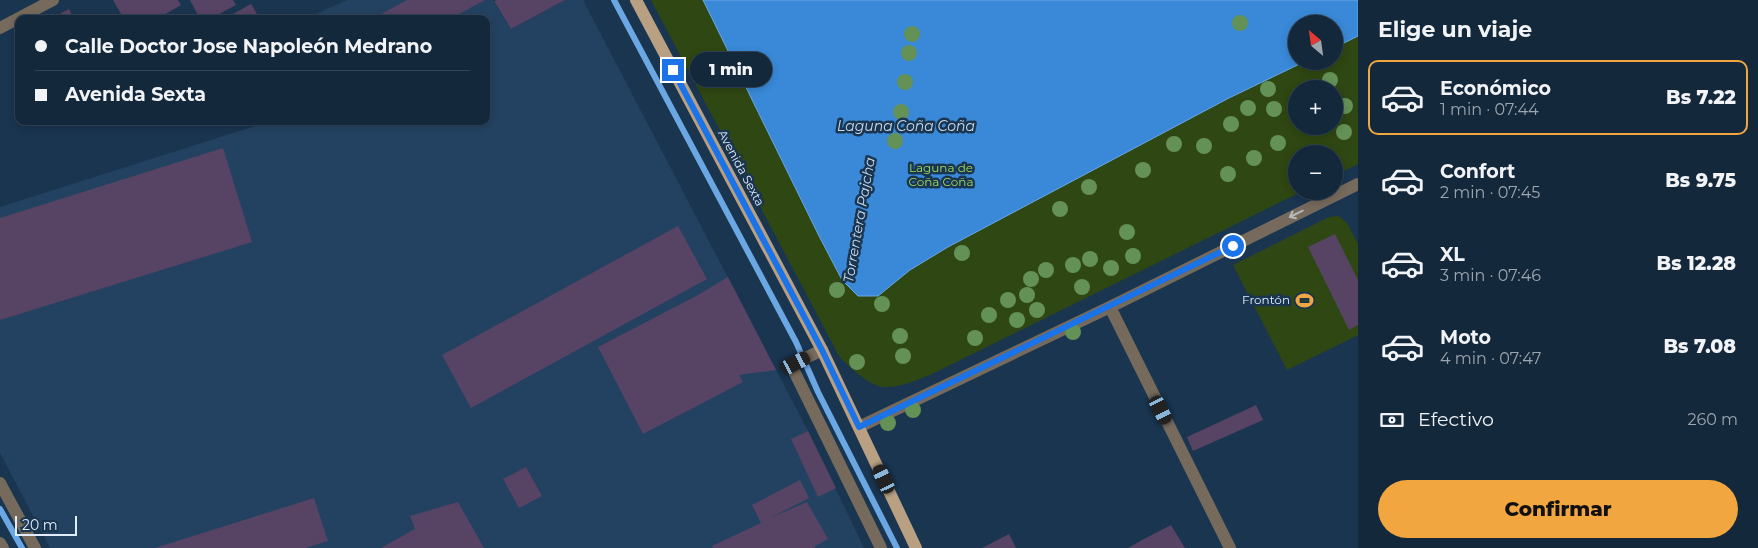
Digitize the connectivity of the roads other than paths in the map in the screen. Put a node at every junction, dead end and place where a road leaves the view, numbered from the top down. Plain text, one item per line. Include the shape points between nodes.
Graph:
1 (53, 0) edge
2 (636, 0) edge
3 (21, 15) edge
4 (15, 18) edge
5 (2, 24) edge
6 (1357, 186) edge
7 (1110, 307) junction
8 (820, 351) junction
9 (859, 427) junction
10 (0, 483) edge
11 (0, 543) edge
12 (3, 548) edge
13 (34, 548) edge
14 (881, 548) edge
15 (916, 548) edge
16 (1230, 548) edge

1 - 3 street
2 - 8 main road, Avenida Sexta
4 - 5 street
6 -> 7 street
7 - 9 street
7 - 16 street
8 - 9 main road, Avenida Sexta
8 - 14 street via 791,365
9 - 15 main road, Avenida Sexta
10 - 13 street
11 - 12 street

